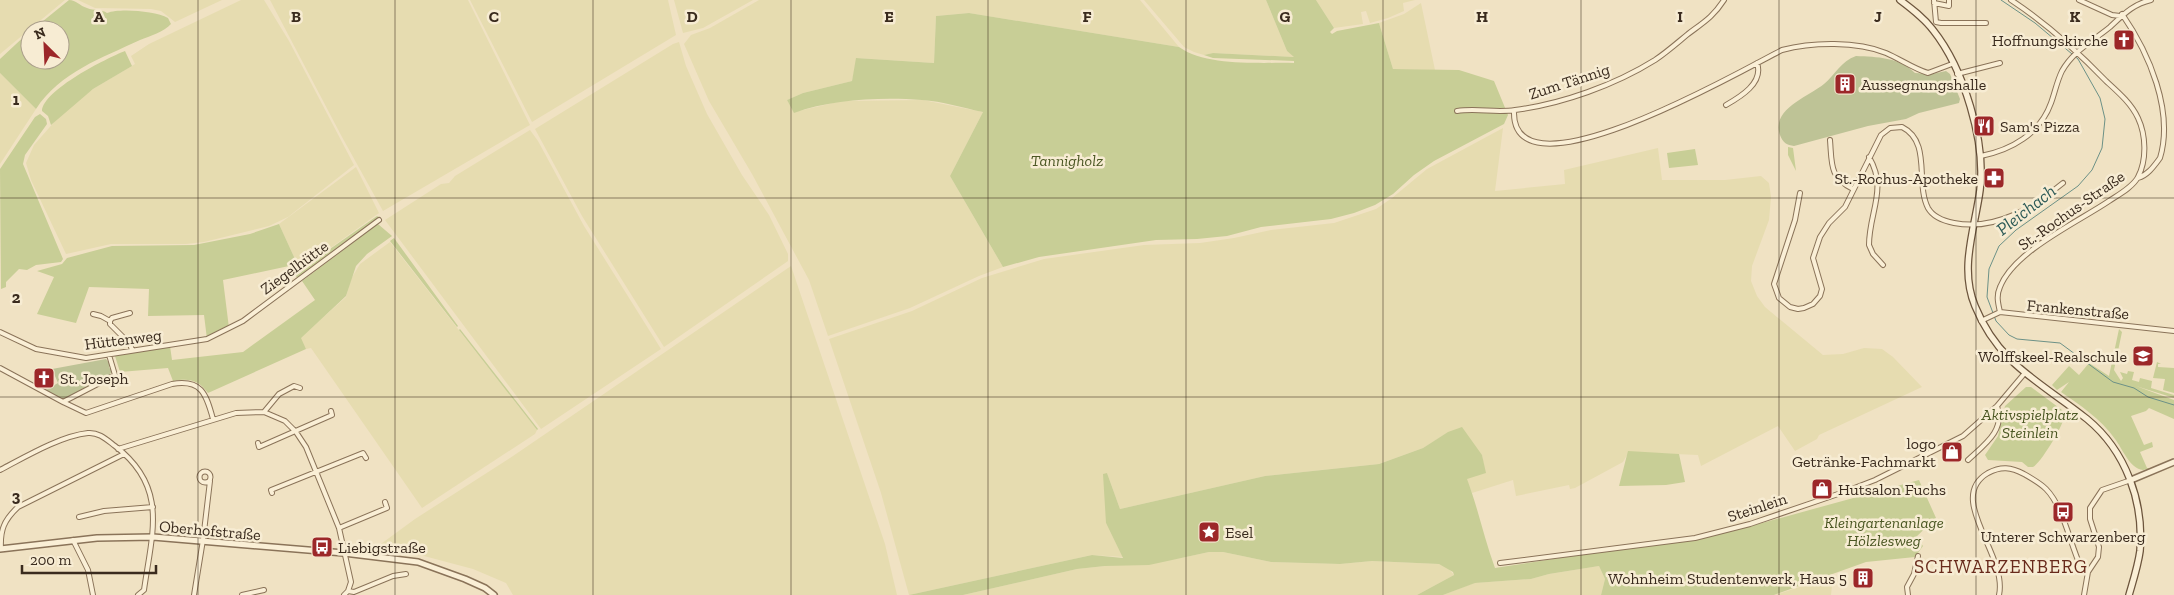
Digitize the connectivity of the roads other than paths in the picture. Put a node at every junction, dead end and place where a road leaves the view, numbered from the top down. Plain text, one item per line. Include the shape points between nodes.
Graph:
1 (1720, 0) edge
2 (1724, 0) edge
3 (1900, 0) edge
4 (1949, 0) edge
5 (2011, 0) edge
6 (2079, 0) edge
7 (2151, 0) edge
8 (1934, 2) edge
9 (1720, 6) junction
10 (2121, 15) junction
11 (1986, 23) dead end
12 (2077, 51) junction
13 (1757, 63) junction
14 (2000, 63) dead end
15 (1952, 64) junction
16 (1957, 74) junction
17 (2159, 74) dead end
18 (1726, 105) dead end
19 (1457, 111) dead end
20 (1514, 111) junction
21 (1830, 140) dead end
22 (2168, 146) dead end
23 (1981, 156) junction
24 (1869, 157) junction
25 (2138, 178) junction
26 (2062, 183) dead end
27 (1853, 189) junction
28 (1800, 193) dead end
29 (379, 220) dead end
30 (1974, 224) junction
31 (1883, 265) dead end
32 (2000, 312) junction
33 (130, 313) dead end
34 (93, 314) dead end
35 (110, 321) junction
36 (1981, 321) junction
37 (0, 332) edge
38 (222, 332) joint
39 (2174, 332) edge
40 (132, 350) junction
41 (109, 355) junction
42 (0, 368) edge
43 (2024, 374) junction
44 (300, 388) dead end
45 (64, 402) junction
46 (1997, 406) junction
47 (331, 411) dead end
48 (264, 412) junction
49 (213, 419) junction
50 (296, 432) junction
51 (258, 443) dead end
52 (118, 449) junction
53 (124, 454) junction
54 (366, 458) dead end
55 (1968, 460) dead end
56 (2174, 462) edge
57 (0, 470) edge
58 (316, 471) junction
59 (2130, 480) junction
60 (210, 481) dead end
61 (272, 493) dead end
62 (385, 502) dead end
63 (153, 507) junction
64 (79, 517) dead end
65 (340, 528) junction
66 (153, 537) junction
67 (73, 540) junction
68 (203, 541) junction
69 (0, 549) edge
70 (344, 553) junction
71 (1918, 556) dead end
72 (1500, 563) dead end
73 (2088, 572) junction
74 (406, 574) dead end
75 (264, 590) dead end
76 (348, 591) junction
77 (93, 595) edge
78 (138, 595) edge
79 (194, 595) edge
80 (242, 595) edge
81 (344, 595) edge
82 (494, 595) edge
83 (1908, 595) edge
84 (1999, 595) edge
85 (2084, 595) edge
86 (2129, 595) edge

1 - 9 street
2 - 9 street, Zum Tännig
3 - 15 main road via 1934,31
4 - 8 street via 1948,6
5 - 12 street, St.-Rochus-Straße
6 - 10 street via 2112,15
7 - 10 street
8 - 11 street via 1935,19 1941,24
9 - 20 street, Zum Tännig via 1705,23 1636,70 1599,88
10 - 12 street
10 - 17 street
12 - 23 street via 2059,77 2047,112 2031,132 2010,148
12 - 25 street, St.-Rochus-Straße via 2128,102 2139,119 2145,143
13 - 15 street via 1782,50 1802,45 1826,45 1882,52 1928,73
13 - 18 street via 1757,76 1752,85
13 - 20 street, Zum Tännig via 1657,113 1588,138 1553,143 1535,141 1522,134 1513,118
14 - 16 street
15 - 16 main road
16 - 23 main road via 1973,114
19 - 20 street, Zum Tännig
21 - 27 street via 1835,176
22 - 25 street via 2151,169
23 - 30 main road
24 - 27 street
24 - 30 street via 1886,130 1899,126 1908,131 1920,156 1924,197 1930,211 1945,221
24 - 31 street via 1876,168 1879,185 1869,245
25 - 32 street, St.-Rochus-Straße via 2114,198 2046,240 2012,269 1997,297
26 - 30 street via 2021,212 1998,221
27 - 28 street via 1846,208 1824,230 1814,250 1814,261 1822,283 1820,296 1809,306 1798,309 1782,300 1774,284 1795,220
29 - 38 street, Ziegelhütte via 243,321
30 - 36 main road via 1968,279 1970,295
32 - 36 street
32 - 39 street, Frankenstraße
33 - 35 street
34 - 35 street
35 - 40 street
36 - 43 main road via 2001,350
37 - 41 street, Hüttenweg via 51,353 86,358
38 - 40 street, Hüttenweg via 207,339
40 - 41 street, Hüttenweg
41 - 45 street via 115,375
42 - 45 street
43 - 46 street, Steinlein
43 - 59 main road via 2096,427 2116,452
44 - 48 street via 294,386 279,394
45 - 49 street via 86,413 184,382 199,387
46 - 55 street via 2000,413 1997,429
46 - 72 street, Steinlein via 1957,439 1875,480 1750,524 1669,542
47 - 50 street via 332,415
48 - 49 street via 236,413
48 - 50 street via 285,421
49 - 52 street
50 - 51 street via 259,447
50 - 58 street
52 - 53 street
52 - 57 street via 101,436 89,433 28,455
53 - 63 street via 148,486
53 - 69 street via 18,507 8,516 2,529
54 - 58 street via 363,453
56 - 59 street
58 - 61 street via 271,490
58 - 65 street
59 - 73 street via 2102,490 2090,508 2090,519 2099,546 2098,557
59 - 86 main road via 2138,505 2140,533 2138,561
60 - 68 street
62 - 65 street via 387,508
63 - 64 street via 104,511
63 - 66 street
65 - 70 street
66 - 67 street, Oberhofstraße
66 - 68 street, Oberhofstraße
66 - 78 street via 144,590
67 - 69 street, Oberhofstraße
67 - 77 street via 88,570
68 - 70 street, Oberhofstraße
68 - 79 street
70 - 76 street via 351,582
70 - 82 street, Oberhofstraße via 418,562 465,579
71 - 83 street via 1907,587
73 - 84 street via 2080,565 2045,488 2015,470 1993,470 1978,480 1972,494 1976,517 1997,567
73 - 85 street
74 - 76 street via 354,592
75 - 80 street
76 - 81 street

